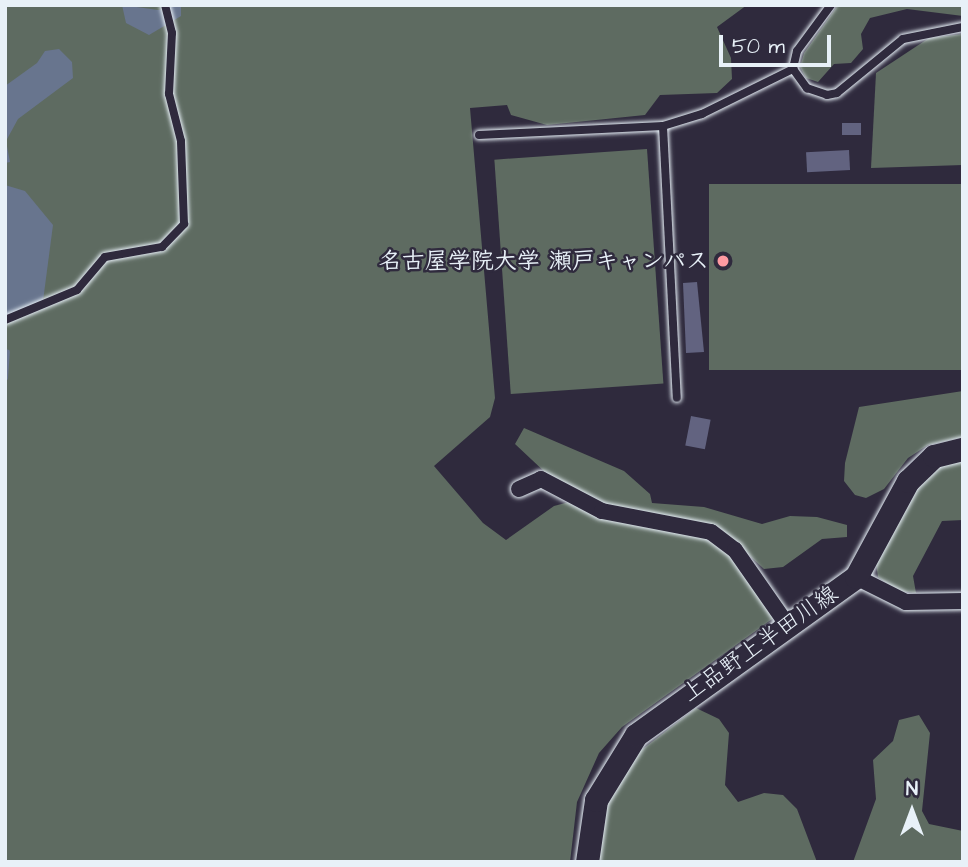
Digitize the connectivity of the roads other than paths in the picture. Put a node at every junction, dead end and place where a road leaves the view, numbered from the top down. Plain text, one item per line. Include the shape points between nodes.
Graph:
1 (164, 5) edge
2 (831, 5) edge
3 (963, 26) edge
4 (793, 69) junction
5 (663, 126) junction
6 (479, 135) dead end
7 (5, 320) edge
8 (677, 398) dead end
9 (963, 449) edge
10 (519, 489) dead end
11 (856, 577) junction
12 (963, 601) edge
13 (788, 626) junction
14 (587, 862) edge

1 - 7 lane via 172,33 169,94 181,141 184,224 162,247 105,257 77,290
2 - 4 lane via 797,51
3 - 4 lane via 903,39 837,93 807,88
4 - 5 lane via 702,114
5 - 6 lane
5 - 8 lane
9 - 11 street, 上品野上半田川線 via 920,466
10 - 13 street via 541,479 602,512 711,532 735,550
11 - 12 street via 906,602
11 - 13 street, 上品野上半田川線
13 - 14 street, 上品野上半田川線 via 636,734 596,800

